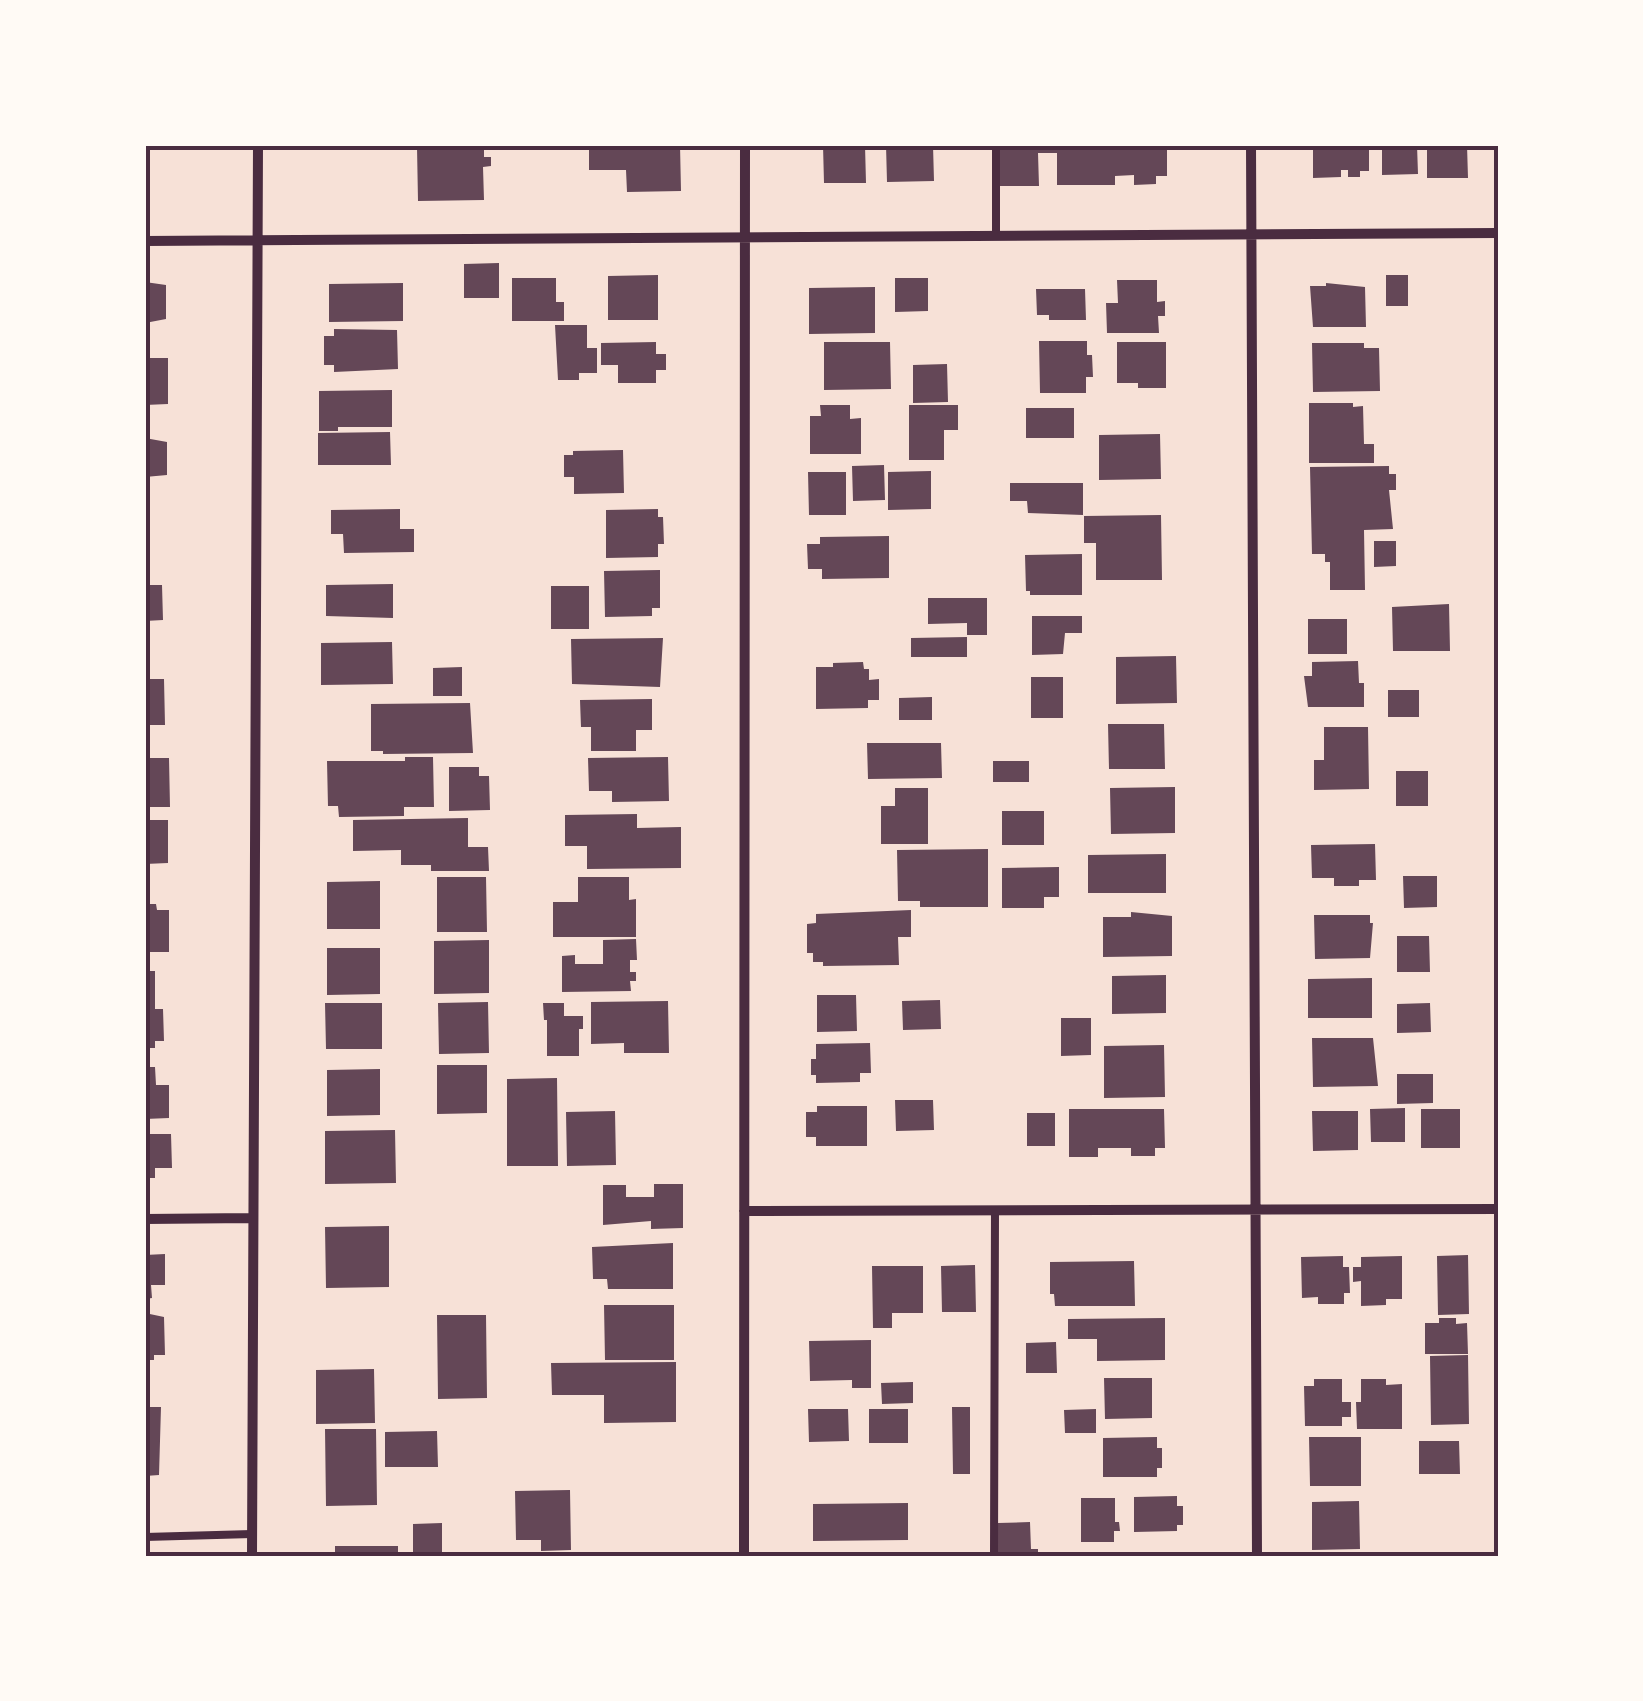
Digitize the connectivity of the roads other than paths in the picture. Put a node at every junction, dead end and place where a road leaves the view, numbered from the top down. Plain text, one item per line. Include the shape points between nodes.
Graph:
1 (258, 145) edge
2 (745, 145) edge
3 (996, 145) edge
4 (1250, 145) edge
5 (1498, 233) edge
6 (1251, 234) junction
7 (996, 236) junction
8 (745, 238) junction
9 (258, 240) junction
10 (145, 241) edge
11 (1498, 1209) edge
12 (995, 1210) junction
13 (1257, 1210) junction
14 (744, 1211) junction
15 (252, 1218) junction
16 (145, 1219) edge
17 (252, 1534) junction
18 (145, 1536) edge
19 (252, 1556) edge
20 (744, 1556) edge
21 (994, 1556) edge
22 (1257, 1556) edge

1 - 9 street
2 - 8 street
3 - 7 lane
4 - 6 street
5 - 6 street
6 - 7 street
6 - 13 street
7 - 8 street
8 - 9 street
8 - 14 street
9 - 10 street
9 - 15 street
11 - 13 street
12 - 13 street
12 - 14 street
12 - 21 lane
13 - 22 street
14 - 20 street
15 - 16 street
15 - 17 street
17 - 18 lane
17 - 19 street

